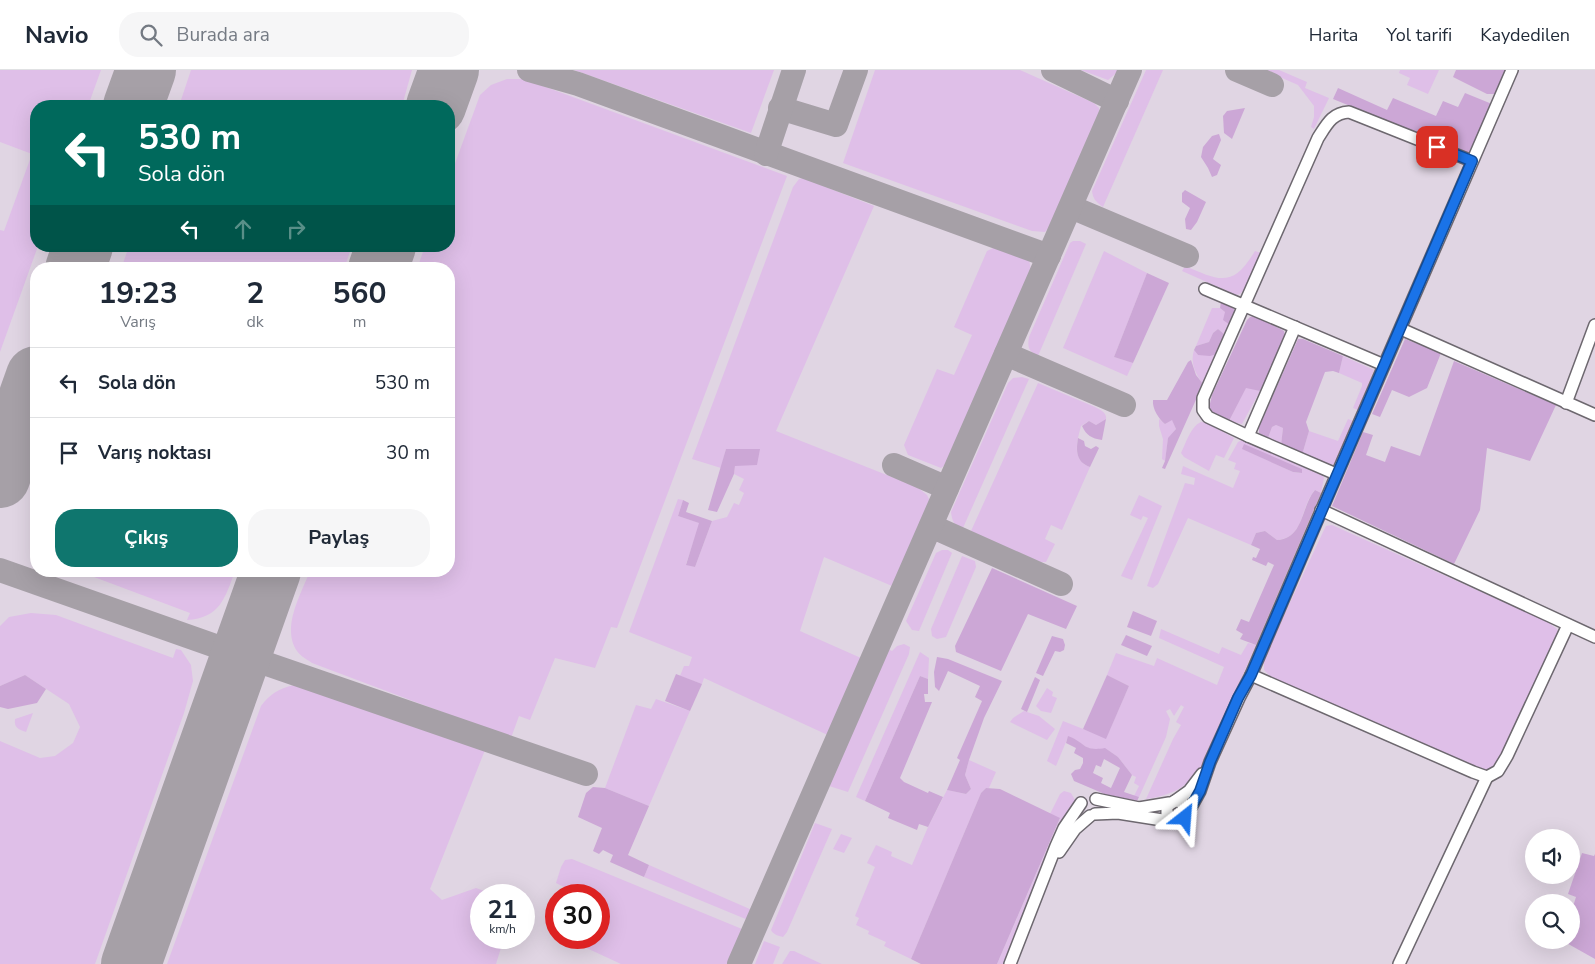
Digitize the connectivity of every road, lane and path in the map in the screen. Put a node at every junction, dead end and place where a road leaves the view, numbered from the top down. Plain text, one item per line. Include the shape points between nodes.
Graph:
1 (1512, 70) edge
2 (1472, 161) junction
3 (1206, 289) dead end
4 (1244, 304) junction
5 (1595, 325) edge
6 (1295, 328) junction
7 (1401, 329) junction
8 (1384, 365) junction
9 (1566, 403) junction
10 (1595, 415) edge
11 (1248, 436) junction
12 (1336, 474) junction
13 (1321, 510) junction
14 (1568, 625) junction
15 (1595, 637) edge
16 (1251, 675) junction
17 (1210, 762) junction
18 (1488, 777) junction
19 (1096, 799) junction
20 (1172, 802) junction
21 (1080, 803) junction
22 (1093, 815) junction
23 (1185, 818) junction
24 (1172, 821) junction
25 (1048, 867) junction
26 (1010, 964) edge
27 (1399, 964) edge

1 - 2 street
2 - 4 street via 1350,112 1339,113 1328,122 1318,138
2 - 7 street
3 - 4 street
4 - 6 street
4 - 11 street via 1203,398 1208,417
5 - 9 street
6 - 8 street
6 - 11 street
7 - 8 street
7 - 9 street
8 - 12 street
9 - 10 street
11 - 12 street
12 - 13 street
13 - 14 street
13 - 16 street
14 - 15 street
14 - 18 street via 1507,756 1498,771
16 - 17 street
16 - 18 street
17 - 20 street via 1189,791
17 - 23 street via 1200,791
18 - 27 street
19 - 20 street via 1139,808
19 - 21 street via 1087,797
19 - 22 street via 1099,808
20 - 23 street via 1185,804
20 - 24 street via 1166,813
21 - 22 street via 1082,812
21 - 25 street via 1064,828
22 - 24 street via 1118,813
22 - 25 street via 1075,829
23 - 24 street via 1179,822
25 - 26 street

